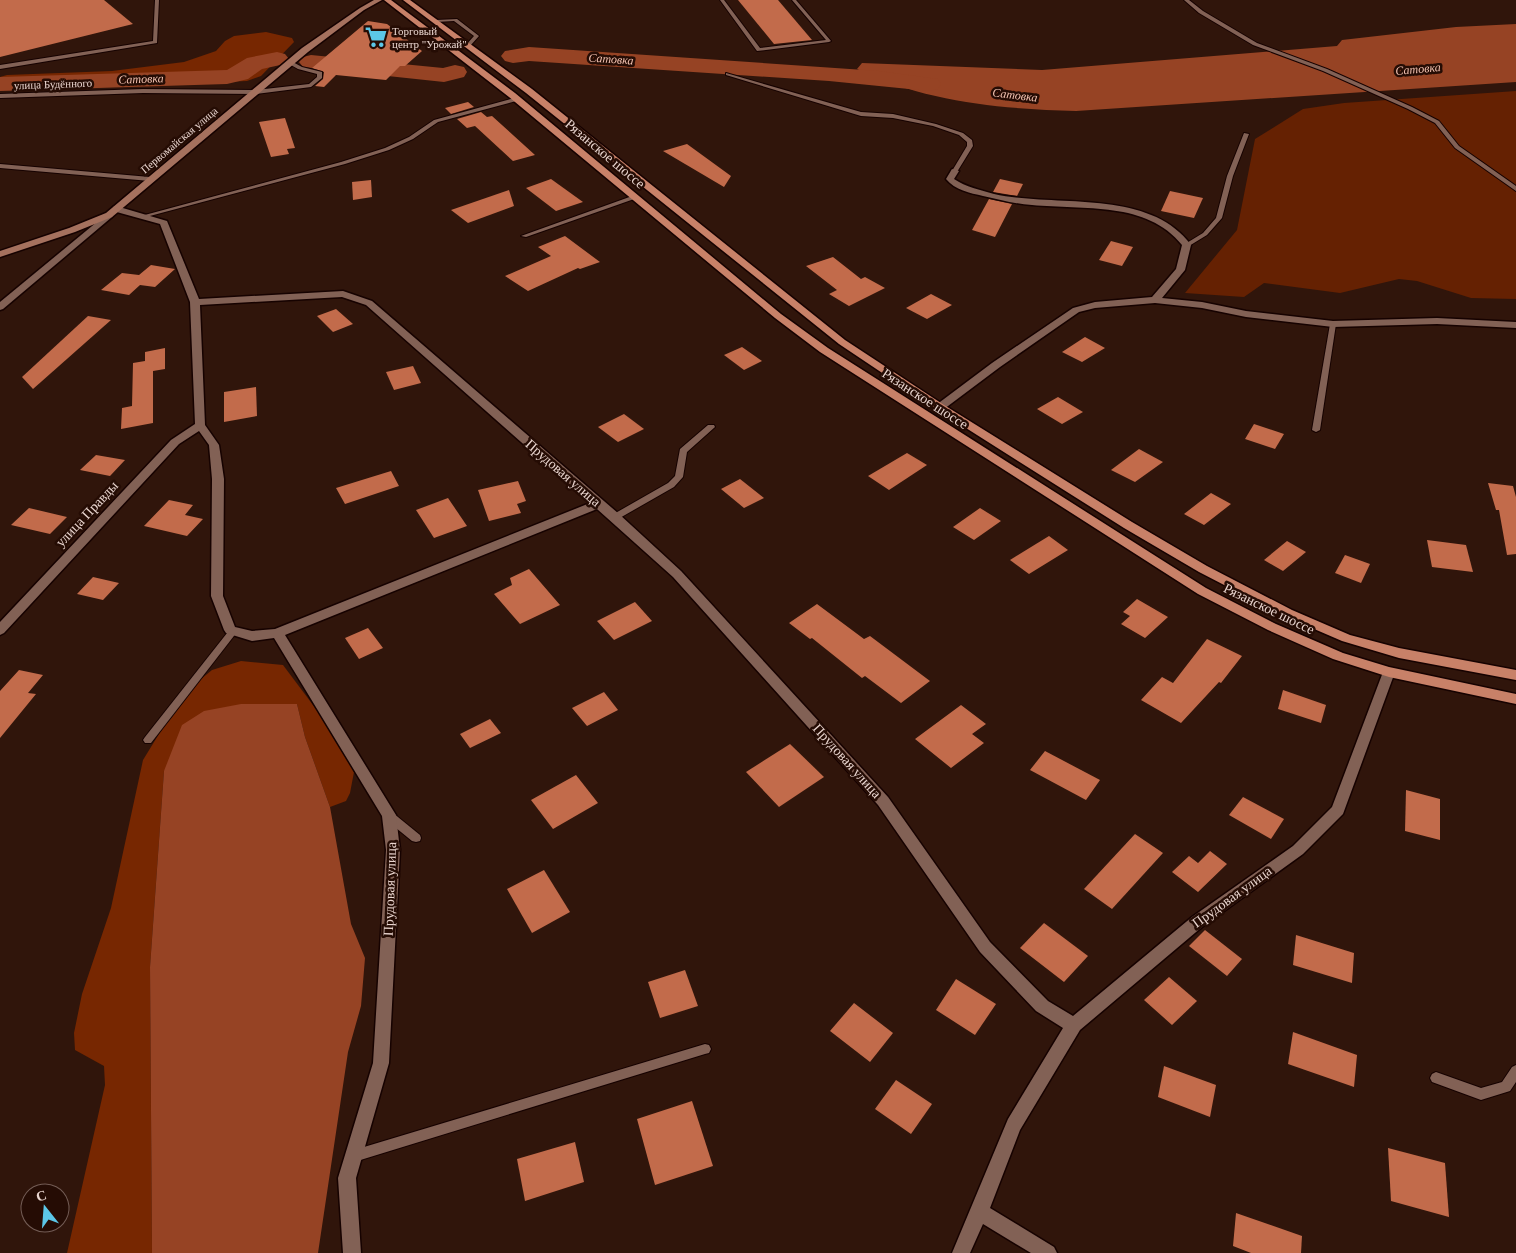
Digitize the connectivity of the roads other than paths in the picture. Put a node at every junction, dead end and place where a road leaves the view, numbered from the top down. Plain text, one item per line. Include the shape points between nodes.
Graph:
1 (157, 0) edge
2 (379, 0) edge
3 (387, 0) edge
4 (406, 0) edge
5 (722, 0) edge
6 (794, 0) edge
7 (1186, 0) edge
8 (291, 63) junction
9 (0, 67) edge
10 (728, 74) dead end
11 (256, 92) junction
12 (0, 96) edge
13 (518, 99) junction
14 (1246, 134) dead end
15 (0, 166) edge
16 (955, 172) joint
17 (150, 179) junction
18 (1516, 189) edge
19 (635, 197) junction
20 (113, 212) junction
21 (144, 216) junction
22 (524, 236) dead end
23 (1187, 245) junction
24 (0, 254) edge
25 (1154, 300) junction
26 (195, 302) junction
27 (0, 307) edge
28 (1333, 324) junction
29 (1516, 325) edge
30 (940, 407) junction
31 (200, 425) junction
32 (711, 427) dead end
33 (1316, 430) dead end
34 (598, 504) junction
35 (615, 517) junction
36 (0, 630) edge
37 (234, 630) junction
38 (277, 633) junction
39 (1389, 672) junction
40 (1516, 675) edge
41 (1516, 699) edge
42 (148, 740) dead end
43 (388, 815) junction
44 (416, 838) dead end
45 (1074, 1025) junction
46 (706, 1049) dead end
47 (1516, 1070) edge
48 (1436, 1078) dead end
49 (354, 1156) junction
50 (979, 1212) junction
51 (352, 1253) edge
52 (961, 1253) edge
53 (1048, 1253) edge

1 - 9 lane via 155,42
2 - 8 main road, Первомайская улица via 336,27
3 - 13 main road, Рязанское шоссе
4 - 30 main road, Рязанское шоссе via 529,91 842,342
5 - 6 lane via 759,50 829,41
7 - 18 lane via 1255,44 1325,70 1437,122 1457,147
8 - 11 main road, Первомайская улица
8 - 11 lane via 320,73 319,78 312,85
10 - 16 lane via 861,114 918,121 961,134 970,140 970,146
11 - 12 lane, улица Будённого via 143,91
11 - 17 main road, Первомайская улица
13 - 19 main road, Рязанское шоссе
13 - 21 lane via 436,121 387,149 343,163
14 - 23 lane via 1219,218 1205,234
15 - 17 lane
16 - 23 street via 950,179 955,184 1006,199 1091,206 1145,215 1173,228
17 - 20 main road, Первомайская улица
19 - 22 lane
19 - 39 main road, Рязанское шоссе via 778,316 824,350 1099,527 1202,591 1272,627 1338,656
20 - 21 street
20 - 24 main road via 72,230
20 - 27 street, Первомайская улица
21 - 26 street via 159,220 167,228
23 - 25 street via 1180,270
25 - 28 street
25 - 30 street via 1095,305 1076,310
26 - 31 street
26 - 34 street, Прудовая улица via 343,294 369,303
28 - 29 street via 1437,321
28 - 33 lane
30 - 40 main road, Рязанское шоссе via 1128,525 1288,614 1355,641
31 - 36 street, улица Правды via 175,442
31 - 37 street via 214,446 218,478 217,596 226,622 230,630
32 - 35 lane via 683,451 680,477
34 - 35 street, Прудовая улица
34 - 38 street
35 - 45 street, Прудовая улица via 677,574 883,801 985,948 1042,1006
37 - 38 street via 252,636
37 - 42 lane
38 - 43 street, Прудовая улица
39 - 41 main road, Рязанское шоссе
39 - 45 street, Прудовая улица via 1338,810 1298,850 1197,922
43 - 44 lane
43 - 49 street, Прудовая улица via 393,850 381,1063
45 - 50 street via 1014,1125
46 - 49 lane
47 - 48 lane via 1506,1087 1481,1094
49 - 51 street, Прудовая улица via 347,1178
50 - 52 street
50 - 53 street

